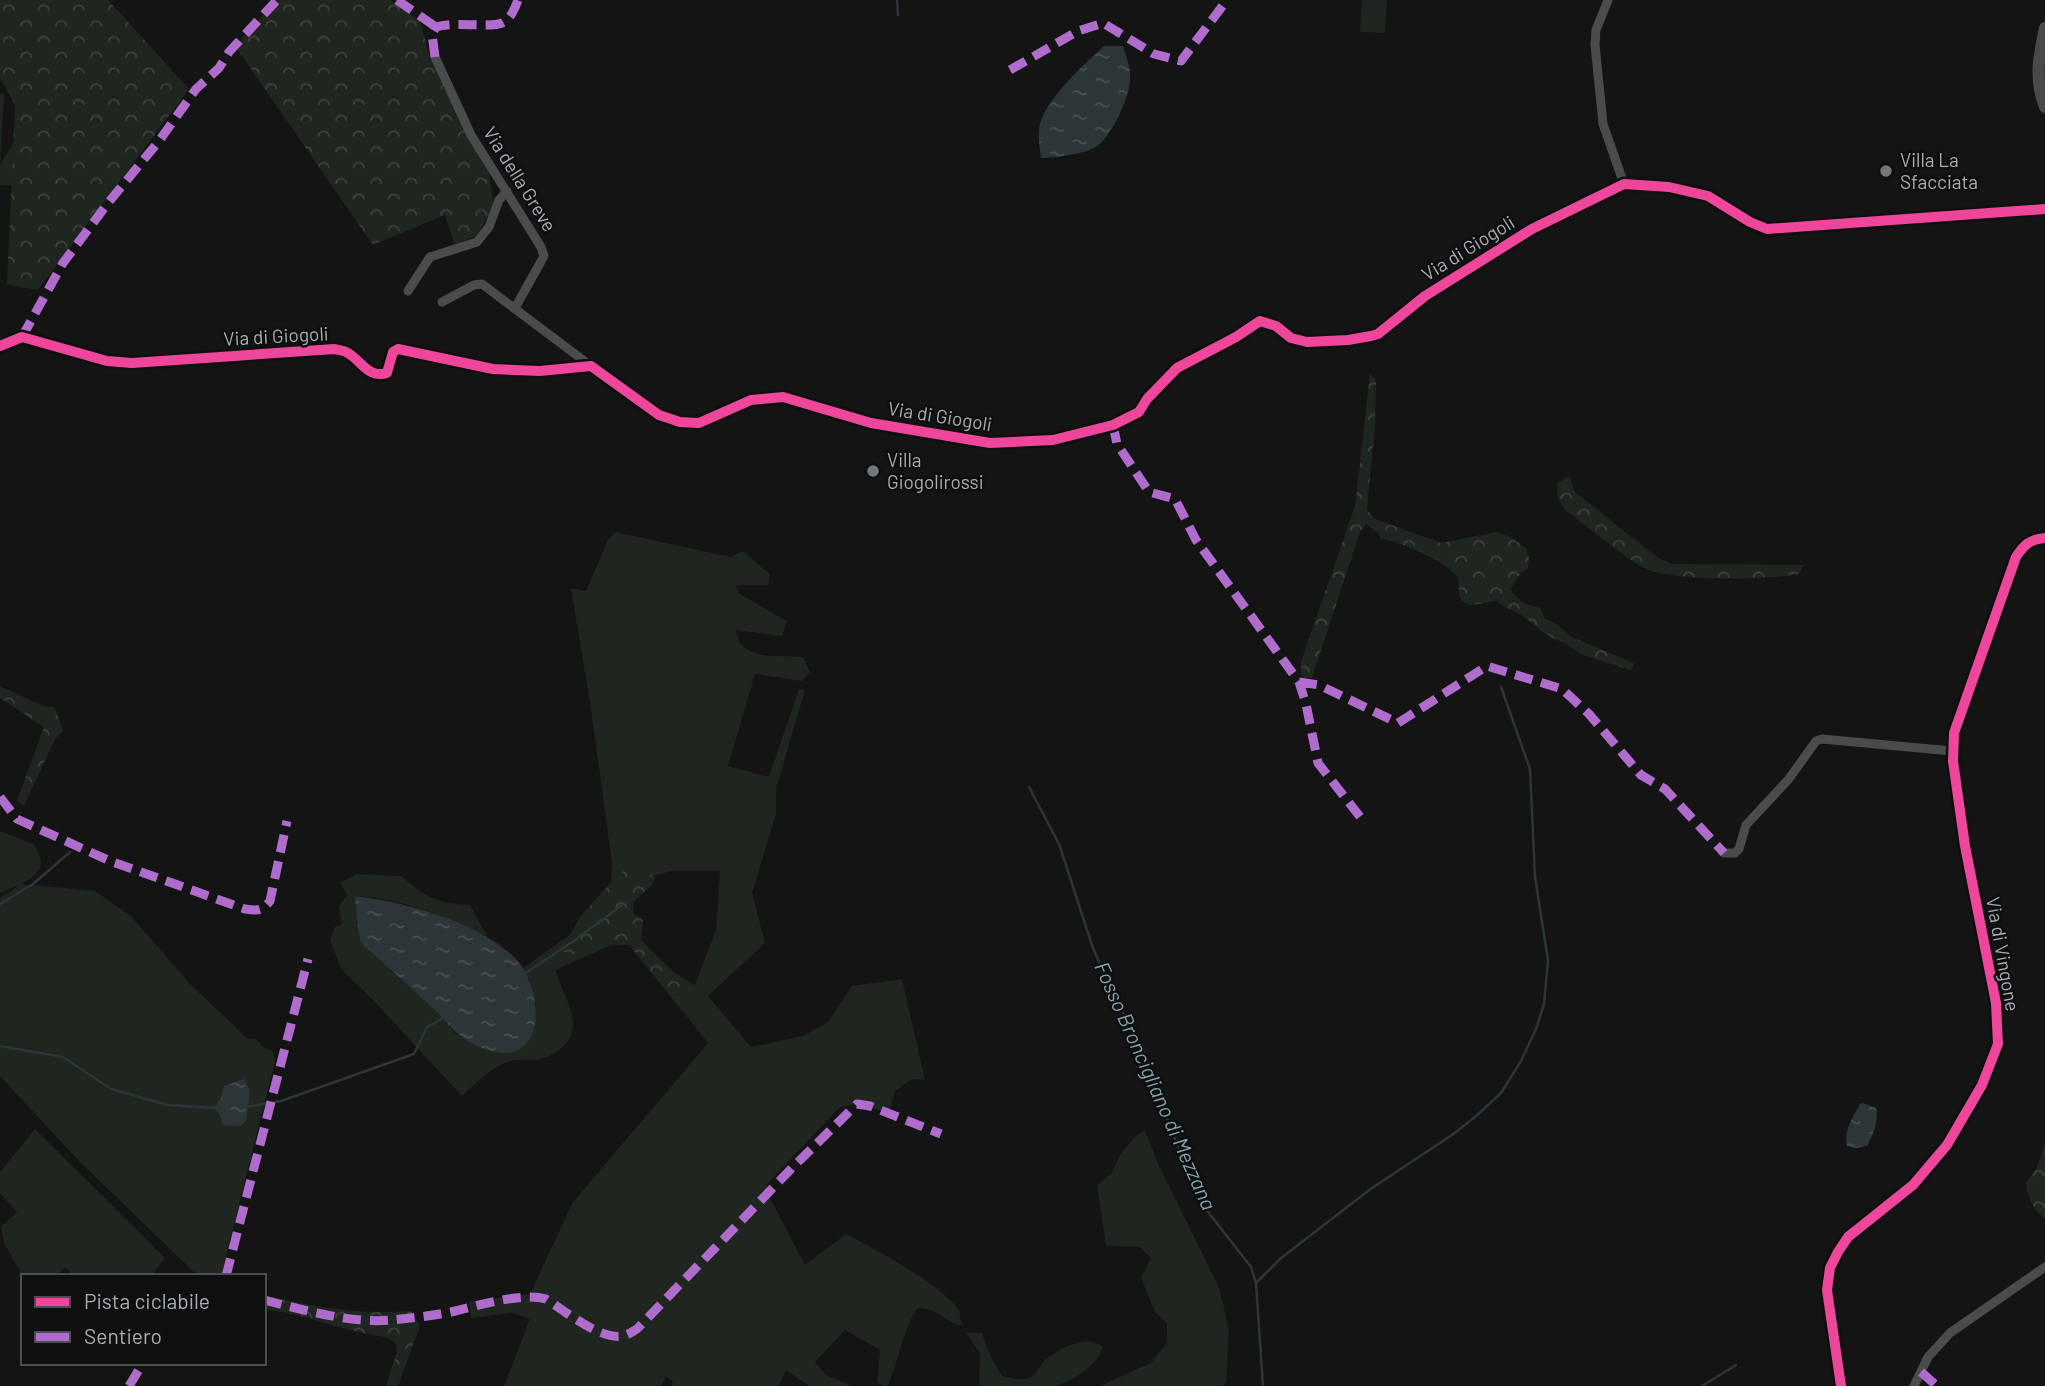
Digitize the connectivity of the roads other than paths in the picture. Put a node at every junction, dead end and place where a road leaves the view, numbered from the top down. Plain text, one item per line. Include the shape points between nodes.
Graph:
1 (1608, 0) edge
2 (2045, 28) edge
3 (435, 57) dead end
4 (2045, 107) edge
5 (1624, 184) junction
6 (507, 191) junction
7 (2045, 209) edge
8 (408, 290) dead end
9 (442, 302) dead end
10 (515, 308) junction
11 (0, 346) edge
12 (591, 366) junction
13 (2045, 538) edge
14 (1952, 751) junction
15 (1724, 853) dead end
16 (2045, 1267) edge
17 (1841, 1386) edge
18 (1914, 1386) edge

1 - 5 street via 1595,45 1603,124
2 - 4 main road via 2037,84
3 - 6 street, Via della Greve via 471,135
5 - 7 street, Via di Giogoli via 1708,196 1767,229
5 - 12 street, Via di Giogoli via 1532,229 1425,296 1378,334 1307,342 1260,321 1177,368 1139,412 1114,425 1053,440 990,443 870,423 783,397 751,400 699,423 680,422 659,415
6 - 8 street via 477,242 430,257
6 - 10 street, Via della Greve via 544,257
9 - 10 street via 482,284
10 - 12 street
11 - 12 street, Via di Giogoli via 22,337 107,361 132,363 334,349 379,375 387,373 398,349 493,369
13 - 14 street, Via di Vingone via 2025,544 2016,557 1954,733
14 - 15 street via 1816,740 1788,780 1746,825 1739,849
14 - 17 street, Via di Vingone via 1965,846 1996,1003 1998,1044 1982,1085 1939,1156 1913,1185 1848,1237 1830,1268 1827,1290
16 - 18 street via 1950,1332 1928,1357

